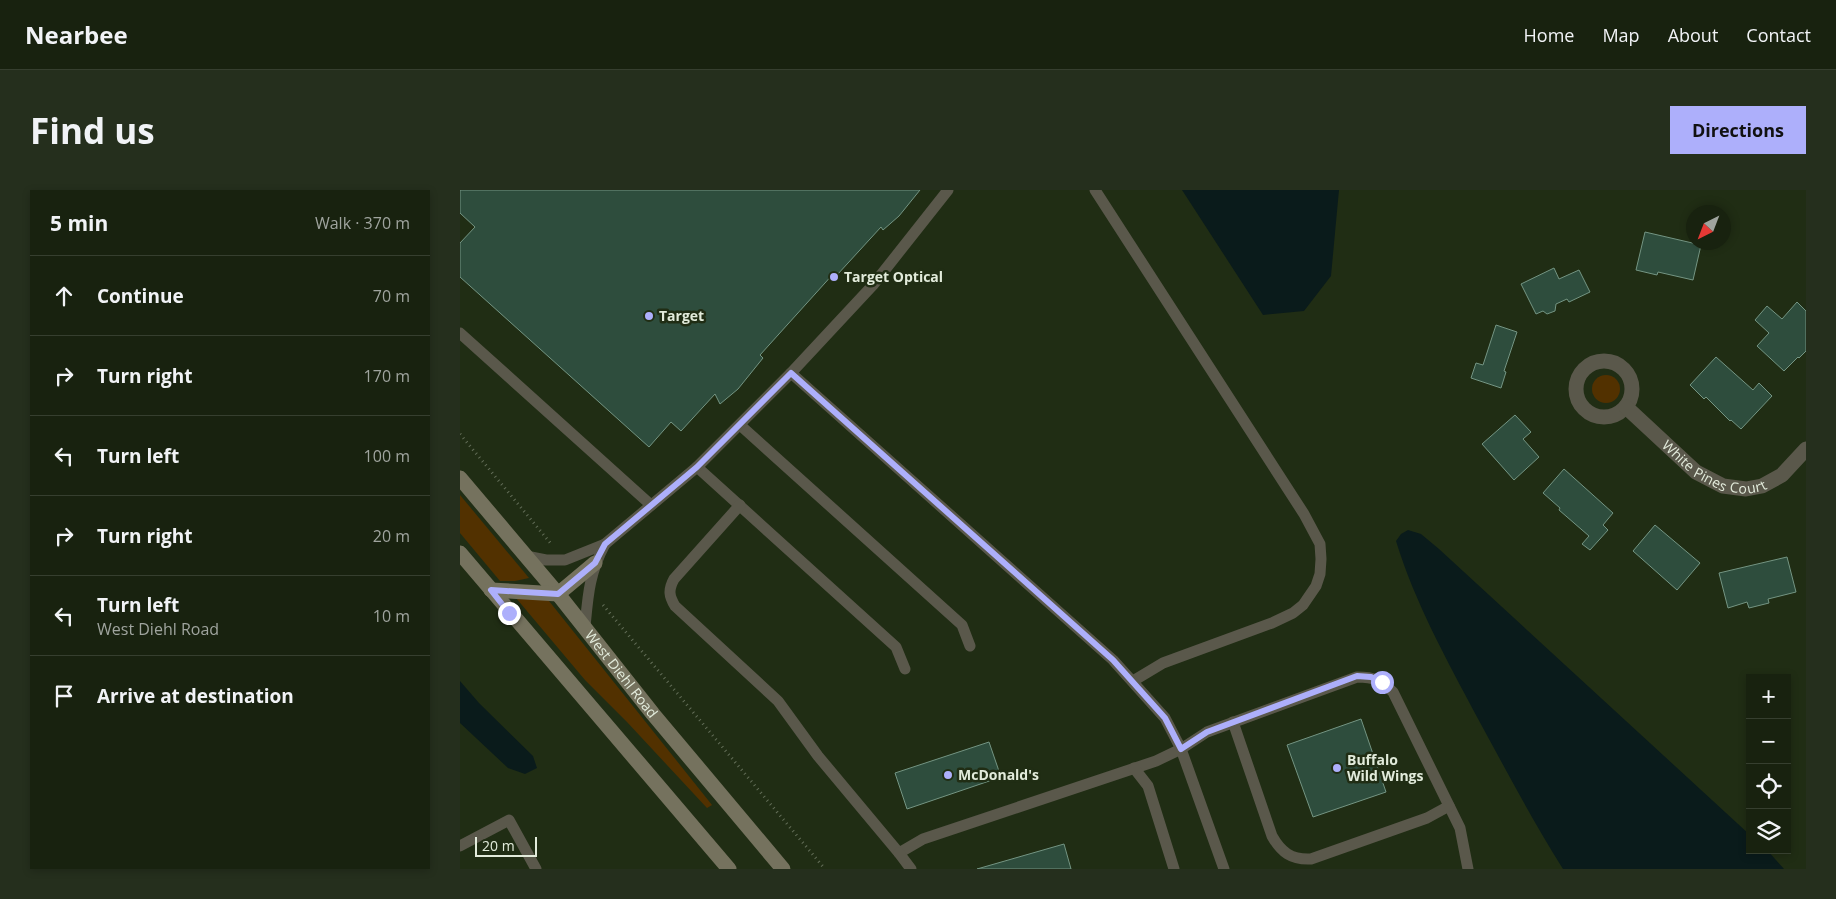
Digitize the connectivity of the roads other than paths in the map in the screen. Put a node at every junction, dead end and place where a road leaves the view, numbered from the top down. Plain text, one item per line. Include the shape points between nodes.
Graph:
1 (948, 190) edge
2 (1095, 190) edge
3 (460, 333) edge
4 (791, 373) junction
5 (1626, 407) dead end
6 (740, 425) junction
7 (1806, 449) edge
8 (697, 467) junction
9 (460, 478) edge
10 (651, 505) junction
11 (740, 505) junction
12 (605, 544) junction
13 (460, 553) edge
14 (526, 556) junction
15 (595, 563) junction
16 (491, 590) junction
17 (558, 594) junction
18 (585, 627) junction
19 (970, 646) dead end
20 (905, 669) dead end
21 (1133, 681) junction
22 (1233, 722) junction
23 (1181, 749) junction
24 (1134, 768) junction
25 (1449, 806) junction
26 (460, 846) edge
27 (899, 853) junction
28 (536, 869) edge
29 (729, 869) edge
30 (782, 869) edge
31 (911, 869) edge
32 (1174, 869) edge
33 (1224, 869) edge
34 (1468, 869) edge

1 - 4 lane via 873,285
2 - 21 lane via 1304,514 1320,544 1320,574 1316,586 1293,613 1163,663
3 - 10 lane
4 - 6 lane
4 - 21 lane
5 - 7 street, White Pines Court via 1696,472 1722,486 1746,489 1762,486 1782,475
6 - 8 lane
6 - 19 lane via 962,625
8 - 10 lane
8 - 11 lane
9 - 14 street, West Diehl Road
10 - 12 lane
11 - 20 lane via 896,647
11 - 27 lane via 674,579 669,588 671,598 675,606 778,701 818,756
12 - 14 lane via 565,560
12 - 15 lane
13 - 16 street
14 - 17 street, West Diehl Road
15 - 17 street
15 - 18 lane
16 - 17 street
16 - 29 street
17 - 18 street, West Diehl Road
18 - 30 street, West Diehl Road
21 - 23 lane via 1165,718
22 - 23 lane via 1207,732
22 - 25 lane via 1357,676 1371,677 1393,692
22 - 25 lane via 1272,836 1287,855 1300,860 1311,859 1427,818
23 - 24 lane
23 - 33 lane
24 - 27 lane via 923,839
24 - 32 lane via 1148,786
25 - 34 lane via 1460,828
26 - 28 lane via 509,820
27 - 31 lane

